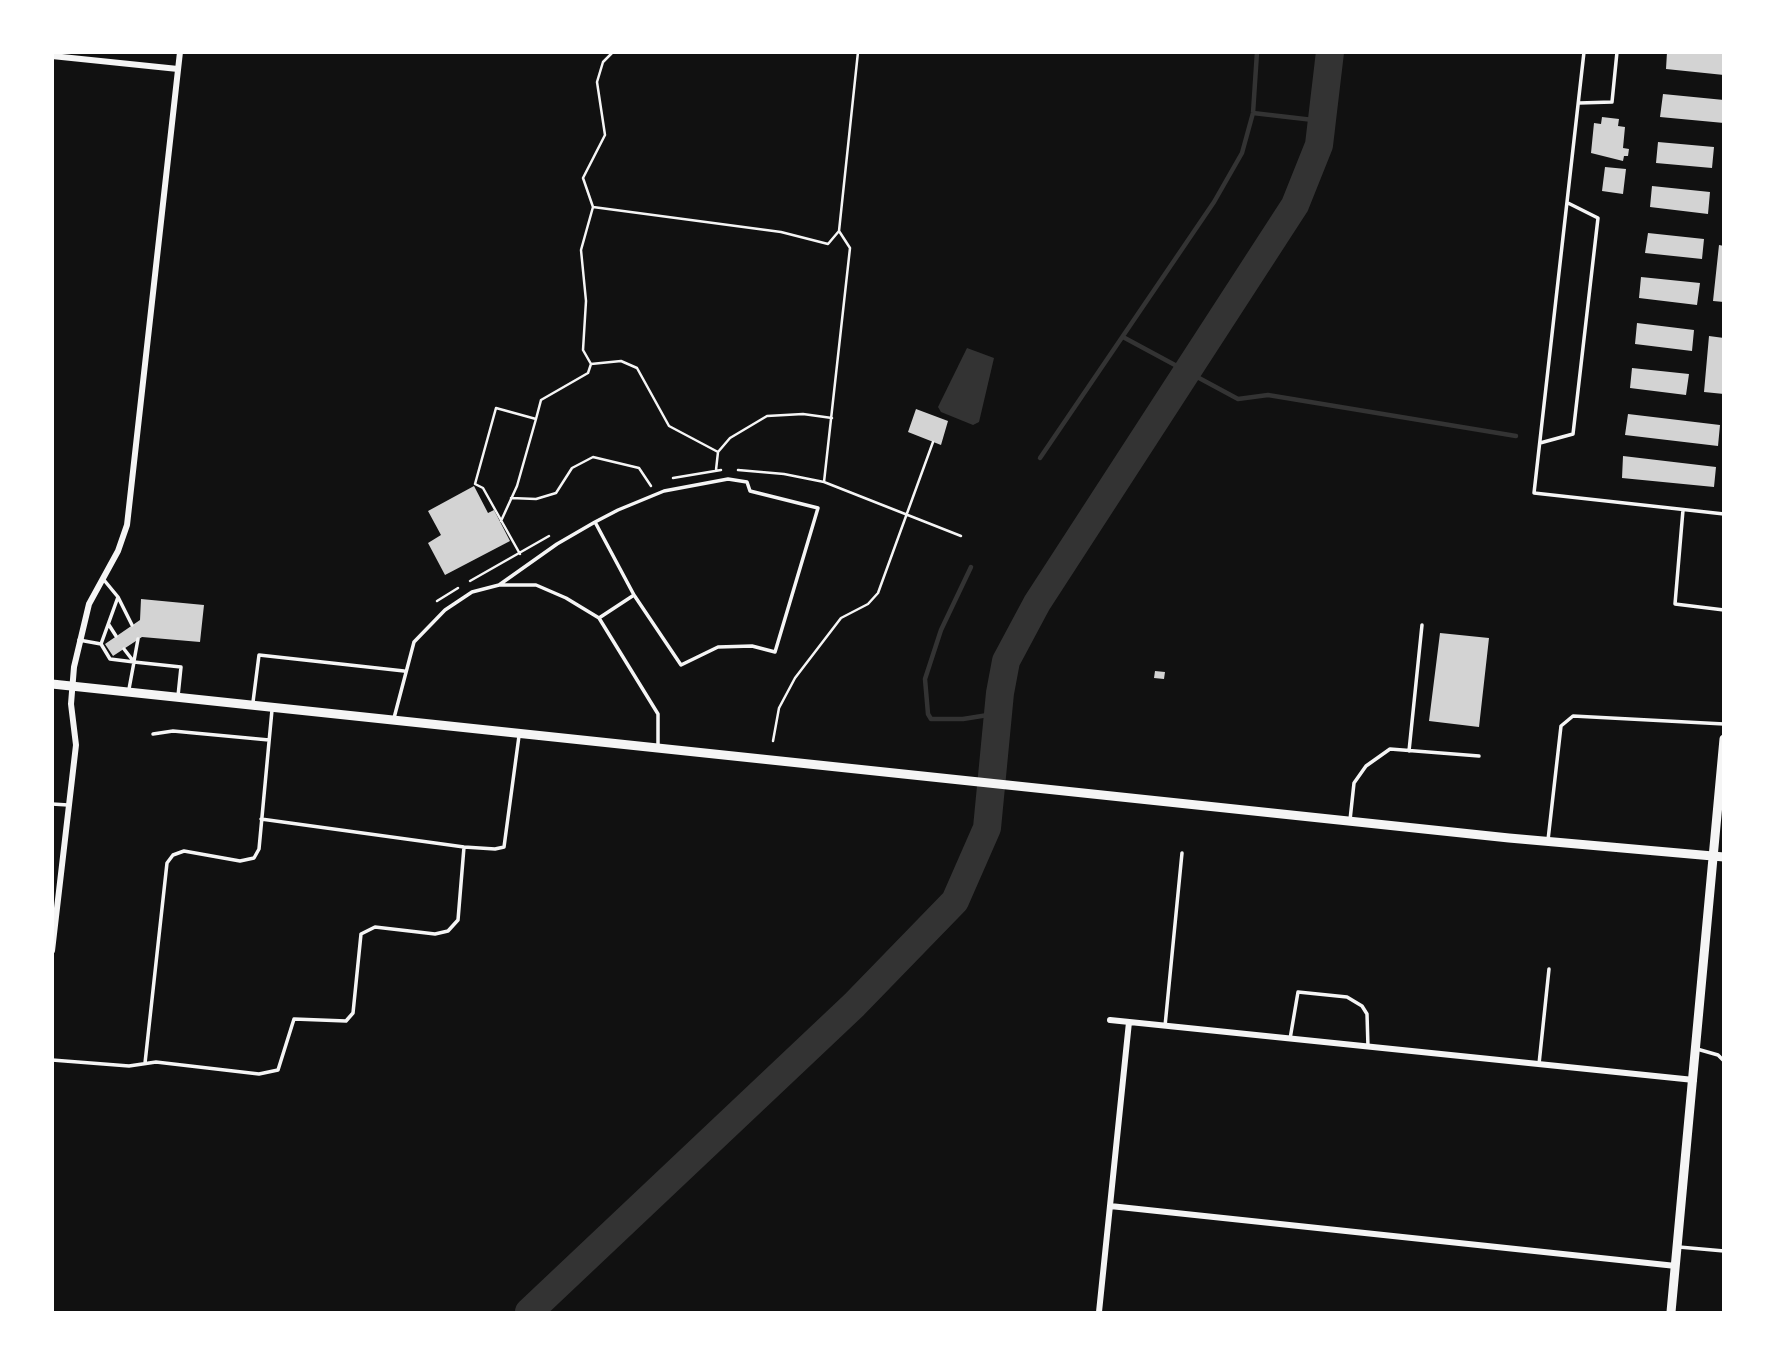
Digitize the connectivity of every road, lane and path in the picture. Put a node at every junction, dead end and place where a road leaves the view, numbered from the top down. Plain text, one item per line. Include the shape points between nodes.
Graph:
1 (180, 52) edge
2 (613, 52) edge
3 (858, 52) edge
4 (1584, 52) edge
5 (1617, 52) edge
6 (52, 56) edge
7 (178, 69) junction
8 (1579, 103) junction
9 (1567, 203) junction
10 (593, 207) junction
11 (839, 231) junction
12 (591, 364) junction
13 (831, 418) junction
14 (536, 419) junction
15 (933, 442) dead end
16 (1540, 443) junction
17 (718, 452) junction
18 (716, 470) junction
19 (669, 480) dead end
20 (824, 482) junction
21 (660, 483) dead end
22 (650, 486) junction
23 (640, 490) dead end
24 (512, 498) junction
25 (1683, 510) junction
26 (1724, 514) edge
27 (906, 515) junction
28 (502, 521) junction
29 (595, 522) junction
30 (554, 534) dead end
31 (961, 536) dead end
32 (519, 553) junction
33 (526, 566) junction
34 (103, 578) junction
35 (499, 585) junction
36 (634, 595) junction
37 (118, 597) junction
38 (437, 601) dead end
39 (1724, 610) edge
40 (599, 618) junction
41 (108, 625) junction
42 (132, 625) dead end
43 (1422, 625) dead end
44 (116, 636) dead end
45 (138, 639) dead end
46 (79, 640) junction
47 (101, 644) junction
48 (124, 649) dead end
49 (134, 662) junction
50 (404, 671) junction
51 (52, 684) edge
52 (71, 686) junction
53 (128, 692) junction
54 (178, 698) junction
55 (253, 706) junction
56 (272, 708) junction
57 (394, 720) junction
58 (1724, 724) edge
59 (153, 734) dead end
60 (519, 734) junction
61 (1724, 739) edge
62 (269, 740) junction
63 (773, 741) dead end
64 (659, 748) junction
65 (1409, 751) junction
66 (1479, 756) dead end
67 (52, 804) edge
68 (71, 805) junction
69 (261, 819) junction
70 (1350, 821) junction
71 (1547, 842) junction
72 (464, 847) junction
73 (1182, 853) dead end
74 (1719, 857) edge
75 (53, 936) edge
76 (52, 951) edge
77 (1549, 970) dead end
78 (1110, 1020) dead end
79 (1129, 1022) junction
80 (1165, 1026) junction
81 (1290, 1039) junction
82 (1368, 1047) junction
83 (1697, 1049) junction
84 (52, 1060) edge
85 (1724, 1061) edge
86 (145, 1063) junction
87 (1539, 1065) junction
88 (1694, 1080) junction
89 (1110, 1206) junction
90 (1677, 1247) junction
91 (1724, 1251) edge
92 (1676, 1266) junction
93 (1099, 1312) edge
94 (1671, 1312) edge

1 - 7 street
2 - 10 path via 603,62 597,82 605,135 583,178
3 - 11 path
4 - 8 lane
5 - 8 lane via 1612,103
6 - 7 street
7 - 34 street via 129,511 123,538
8 - 9 lane
9 - 16 lane
9 - 16 lane via 1598,218 1573,434
10 - 11 path via 781,232 828,244
10 - 12 path via 581,250 586,301 583,350
11 - 13 path via 850,248
12 - 14 path via 588,373 541,400
12 - 17 path via 621,361 638,368 669,426
13 - 17 path via 767,416 730,438
13 - 20 path
14 - 24 path
14 - 28 path via 496,408 475,484 483,488
15 - 27 path
16 - 25 lane via 1534,493
17 - 18 path
18 - 19 path
18 - 20 path via 785,474
20 - 27 path
21 - 22 path
22 - 23 path
22 - 24 path via 639,468 593,457 572,468 556,493 536,499
24 - 28 path
25 - 26 lane
25 - 39 lane via 1675,604
27 - 31 path
27 - 63 path via 878,593 868,604 841,618 795,678 779,708
28 - 32 path
29 - 33 lane
29 - 36 lane
29 - 36 lane via 664,491 728,479 747,481 750,491 818,508 775,652 752,646 718,647 681,665
30 - 32 path
32 - 33 path
32 - 38 path
33 - 35 lane
34 - 37 lane
34 - 46 street via 89,604
35 - 40 lane via 536,585
35 - 50 lane via 472,592 444,610 414,642
36 - 40 lane
37 - 41 lane
37 - 42 lane
40 - 64 lane via 658,714
41 - 44 lane
41 - 47 lane
43 - 65 lane
45 - 49 lane
46 - 47 lane
46 - 52 street
47 - 49 lane via 110,659
48 - 49 lane
49 - 53 lane
49 - 54 lane via 181,667
50 - 55 lane via 259,655
50 - 57 lane
51 - 52 main road
52 - 53 main road
52 - 68 street via 76,745
53 - 54 main road
54 - 55 main road
55 - 56 main road
56 - 57 main road
56 - 62 lane
57 - 60 main road
58 - 71 lane via 1573,716 1561,726
59 - 62 lane via 173,731
60 - 64 main road
60 - 72 lane via 504,847
61 - 74 main road
62 - 69 lane
64 - 70 main road
65 - 66 lane
65 - 70 lane via 1390,749 1366,766 1354,783
67 - 68 lane
68 - 75 street
69 - 72 lane
69 - 86 lane via 254,858 184,851 167,863
70 - 71 main road
71 - 74 main road
72 - 86 lane via 458,920 449,931 435,934 375,927 361,934 353,1013 346,1021 294,1019 278,1070 259,1074
73 - 80 lane
74 - 83 main road
75 - 76 street
77 - 87 lane
78 - 79 street
79 - 80 street
79 - 89 street
80 - 81 street
81 - 82 street
81 - 82 lane via 1298,992 1347,997 1367,1014
82 - 87 street
83 - 85 lane
83 - 88 main road
84 - 86 lane via 129,1066
87 - 88 street
88 - 90 main road
89 - 92 street
89 - 93 street
90 - 91 lane
90 - 92 main road
92 - 94 main road

